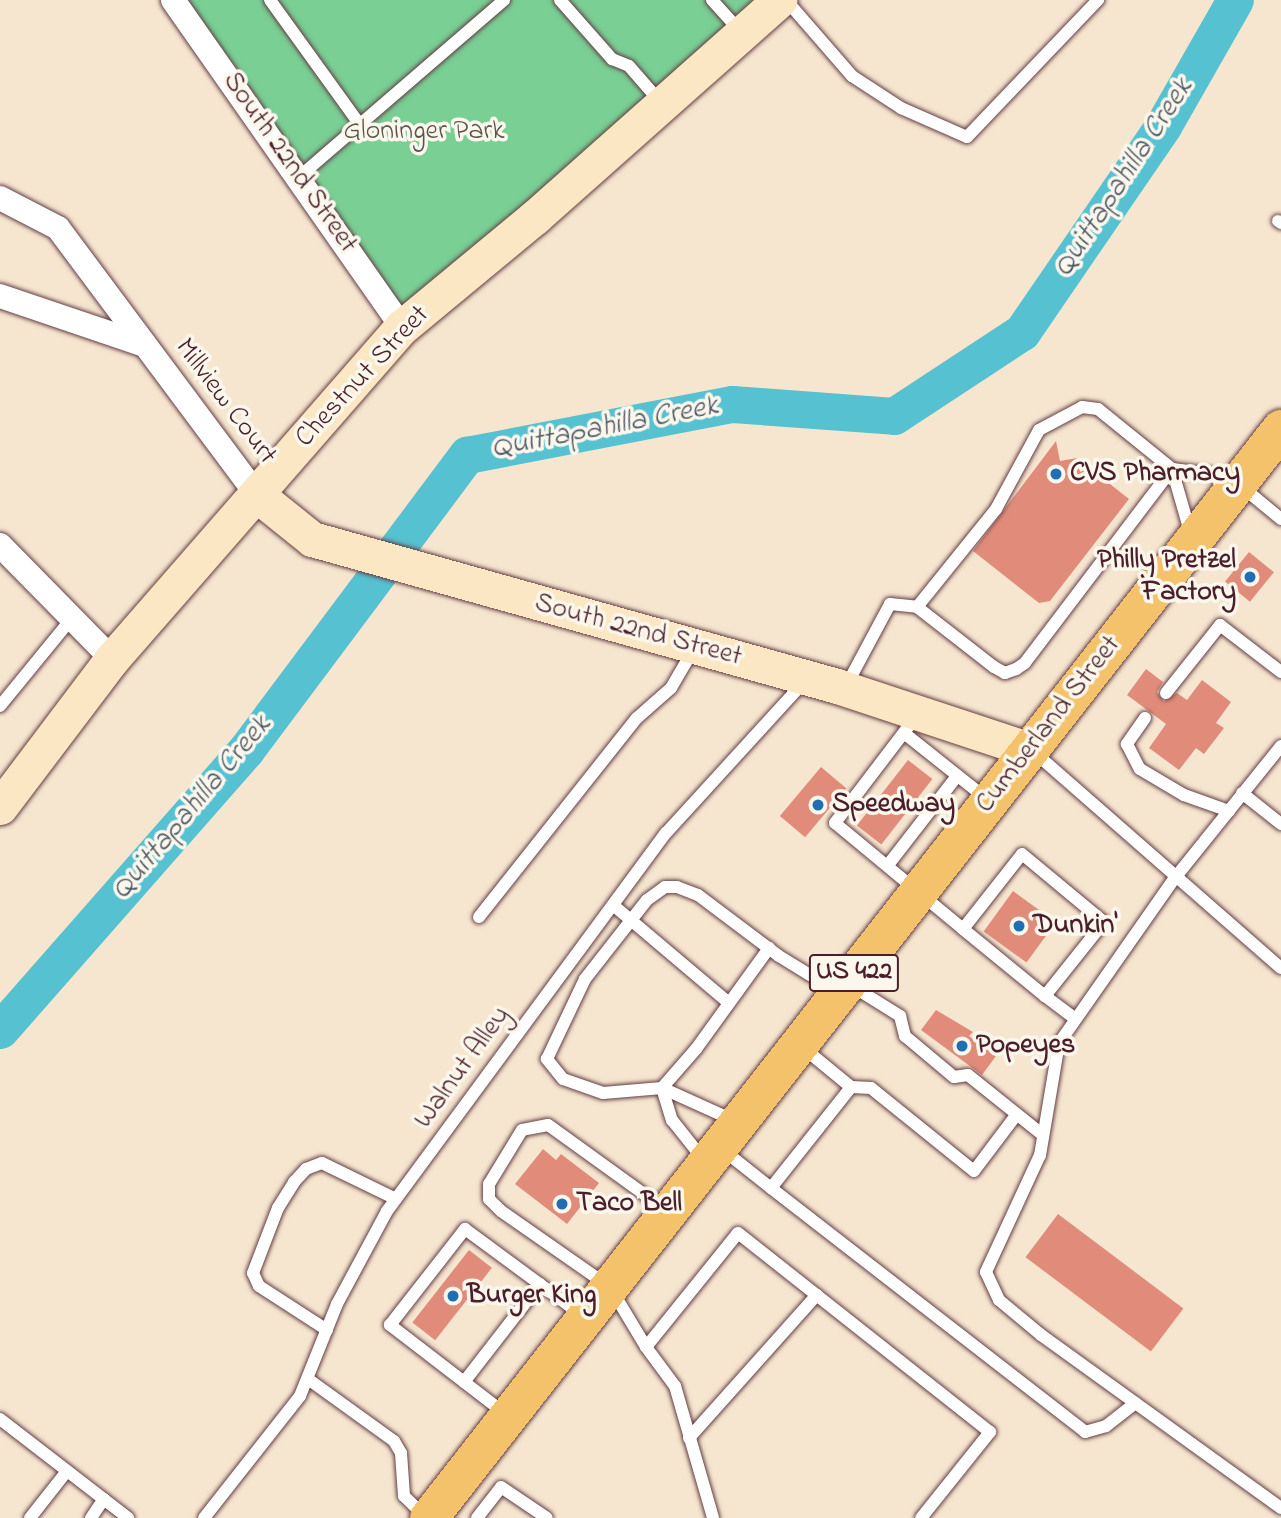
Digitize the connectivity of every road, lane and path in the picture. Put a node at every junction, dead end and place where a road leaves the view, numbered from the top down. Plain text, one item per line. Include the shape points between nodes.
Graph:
1 (173, 0) edge
2 (270, 0) edge
3 (505, 0) edge
4 (560, 0) edge
5 (712, 0) edge
6 (779, 0) edge
7 (786, 0) edge
8 (1098, 0) edge
9 (742, 33) junction
10 (662, 104) junction
11 (362, 126) junction
12 (299, 177) junction
13 (0, 198) edge
14 (0, 296) edge
15 (402, 327) junction
16 (145, 345) junction
17 (1281, 429) edge
18 (1172, 468) junction
19 (1240, 481) junction
20 (256, 494) junction
21 (1281, 519) edge
22 (1193, 540) junction
23 (0, 545) edge
24 (918, 607) junction
25 (72, 618) junction
26 (695, 647) junction
27 (112, 659) junction
28 (1281, 672) edge
29 (808, 678) junction
30 (845, 688) junction
31 (1166, 693) dead end
32 (0, 706) edge
33 (1145, 718) dead end
34 (912, 722) junction
35 (1031, 750) junction
36 (1280, 750) edge
37 (957, 776) junction
38 (1242, 793) junction
39 (990, 802) junction
40 (0, 807) edge
41 (1229, 811) junction
42 (1281, 824) edge
43 (888, 865) junction
44 (1174, 879) junction
45 (918, 891) junction
46 (613, 905) junction
47 (479, 917) dead end
48 (632, 920) junction
49 (962, 929) junction
50 (769, 948) junction
51 (1281, 968) edge
52 (843, 988) junction
53 (1045, 996) junction
54 (729, 1003) junction
55 (1075, 1019) junction
56 (800, 1044) junction
57 (852, 1087) junction
58 (662, 1088) junction
59 (1017, 1114) junction
60 (1043, 1135) junction
61 (722, 1145) junction
62 (771, 1188) junction
63 (396, 1199) junction
64 (669, 1213) junction
65 (540, 1284) junction
66 (610, 1287) junction
67 (817, 1295) junction
68 (586, 1318) junction
69 (327, 1330) junction
70 (646, 1346) junction
71 (308, 1379) junction
72 (464, 1382) junction
73 (1135, 1403) junction
74 (509, 1416) junction
75 (0, 1419) edge
76 (689, 1438) junction
77 (67, 1471) junction
78 (104, 1499) junction
79 (1281, 1507) edge
80 (30, 1518) edge
81 (91, 1518) edge
82 (128, 1518) edge
83 (204, 1518) edge
84 (428, 1518) edge
85 (477, 1518) edge
86 (547, 1518) edge
87 (713, 1518) edge
88 (921, 1518) edge

1 - 12 street, South 22nd Street
2 - 11 lane
3 - 11 lane
4 - 10 lane via 612,59 629,65
5 - 9 lane
6 - 9 street, Chestnut Street
7 - 8 lane via 852,76 901,108 967,137
9 - 10 street, Chestnut Street
10 - 15 street, Chestnut Street
11 - 12 lane
12 - 15 street, South 22nd Street
13 - 16 street, Millview Court via 58,228
14 - 16 street, Millview Court
15 - 20 street, Chestnut Street
16 - 20 street, Millview Court
17 - 19 highway, Cumberland Street / US 422
18 - 19 lane
18 - 22 lane
18 - 24 lane via 1098,409 1082,407 1062,415 1039,430 996,509
18 - 24 lane via 1026,663 1005,673
19 - 21 lane
19 - 22 highway, Cumberland Street / US 422
20 - 26 street, South 22nd Street via 312,539
20 - 27 street, Chestnut Street
22 - 35 highway, Cumberland Street / US 422
23 - 25 street
24 - 30 lane via 890,604
25 - 27 street
25 - 32 lane
26 - 29 street, South 22nd Street
26 - 47 lane via 671,688 637,718
27 - 40 street, Chestnut Street
28 - 31 lane via 1220,625
29 - 30 street, South 22nd Street
29 - 46 lane, Walnut Alley via 666,833
30 - 34 street, South 22nd Street
33 - 41 lane via 1127,744 1140,769 1184,796
34 - 35 street, South 22nd Street
34 - 37 lane
34 - 43 lane via 835,823
35 - 39 highway, Cumberland Street / US 422
35 - 44 lane
36 - 38 lane
37 - 39 lane
37 - 43 lane
38 - 41 lane
38 - 42 lane
39 - 45 highway, Cumberland Street / US 422
41 - 44 lane
43 - 45 lane
44 - 51 lane
44 - 55 lane
45 - 49 lane
45 - 52 highway, Cumberland Street / US 422
46 - 48 lane
46 - 63 lane, Walnut Alley
48 - 50 lane via 665,887 687,888
48 - 54 lane
48 - 58 lane via 584,979 547,1059 563,1079 603,1093
49 - 53 lane
49 - 53 lane via 1023,854 1104,922
50 - 52 lane
50 - 54 lane
52 - 56 highway, Cumberland Street / US 422
52 - 59 lane via 900,1016 905,1036 954,1077 968,1075
53 - 55 lane
54 - 58 lane
55 - 60 lane via 1059,1043
56 - 57 lane
56 - 61 highway, Cumberland Street / US 422
57 - 59 lane via 871,1088 974,1171
57 - 62 lane
58 - 61 lane
58 - 61 lane via 671,1120
59 - 60 lane
60 - 73 lane via 1040,1155 986,1272 999,1300
61 - 62 lane
61 - 64 highway, Cumberland Street / US 422
62 - 73 lane via 1085,1432 1106,1426
63 - 69 lane, Walnut Alley
63 - 69 lane via 322,1163 306,1169 278,1208 253,1273 259,1286
64 - 66 highway, Cumberland Street / US 422
64 - 66 lane via 558,1129 537,1124 512,1141 495,1167 489,1199
65 - 68 lane
65 - 72 lane
65 - 72 lane via 465,1229 390,1325
66 - 68 highway, Cumberland Street / US 422
66 - 70 lane
67 - 70 lane via 738,1233
67 - 76 lane
67 - 88 lane via 990,1432
68 - 74 highway, Cumberland Street / US 422
69 - 71 lane, Walnut Alley
70 - 76 lane via 675,1386
71 - 83 lane, Walnut Alley via 300,1396
71 - 84 lane via 394,1441 401,1453 404,1496
72 - 74 lane
73 - 79 lane
74 - 84 highway, Cumberland Street / US 422
75 - 77 lane
76 - 87 lane
77 - 78 lane
77 - 80 lane
78 - 81 lane
78 - 82 lane
85 - 86 lane via 501,1487

